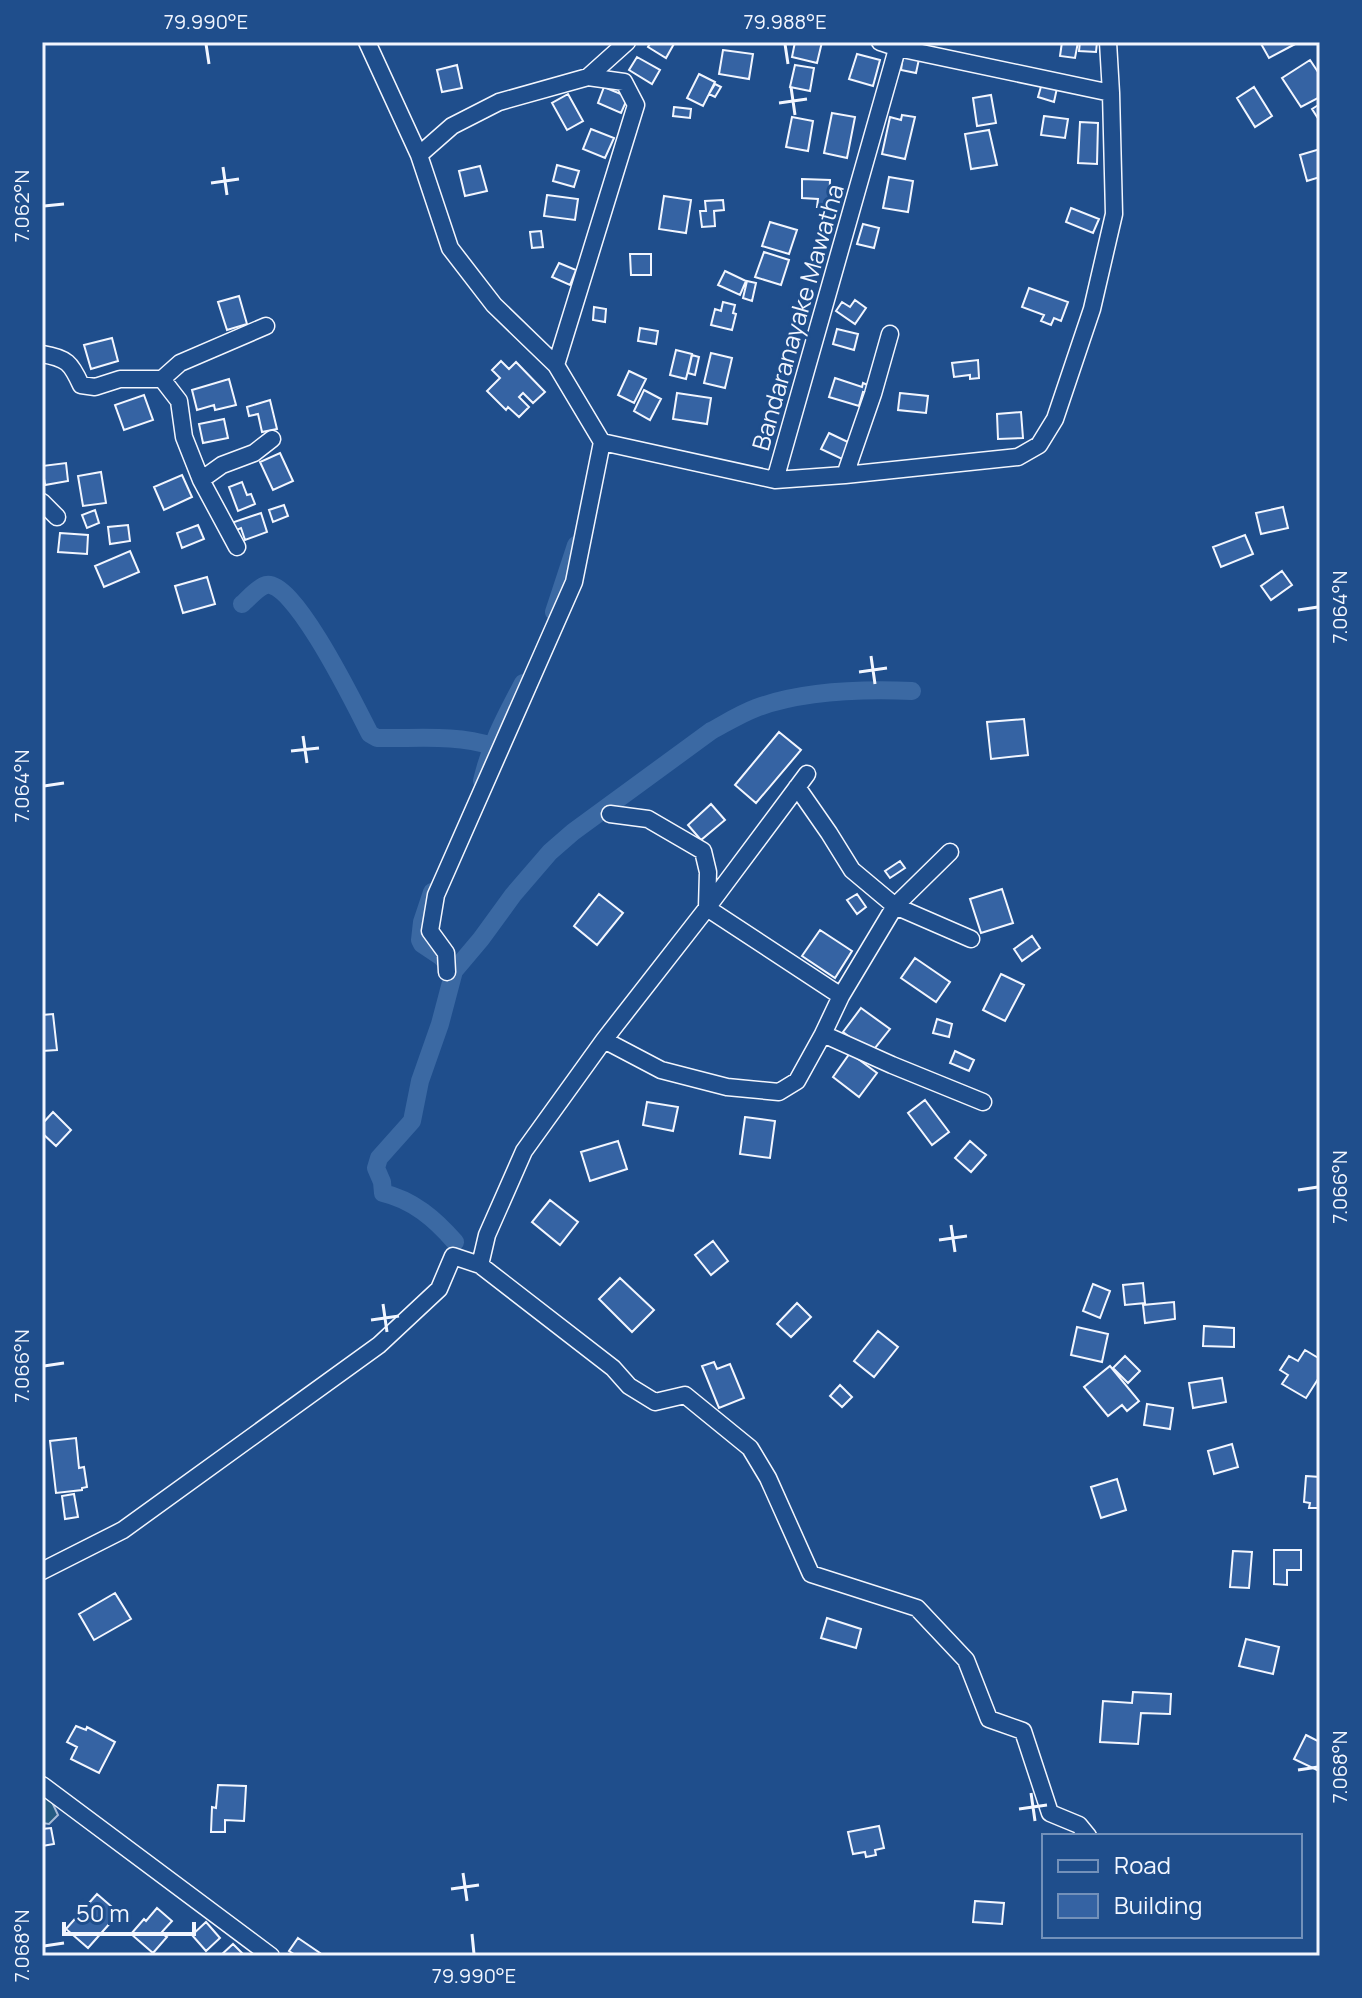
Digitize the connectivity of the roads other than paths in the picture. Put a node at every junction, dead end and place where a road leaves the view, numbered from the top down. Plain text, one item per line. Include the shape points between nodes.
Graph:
1 (367, 42) edge
2 (627, 42) edge
3 (880, 42) edge
4 (1108, 42) edge
5 (899, 45) edge
6 (588, 77) junction
7 (1111, 93) junction
8 (419, 155) junction
9 (266, 326) dead end
10 (890, 334) dead end
11 (42, 354) edge
12 (556, 365) junction
13 (162, 379) junction
14 (272, 439) dead end
15 (602, 442) junction
16 (845, 475) junction
17 (201, 480) junction
18 (775, 480) junction
19 (42, 502) edge
20 (57, 517) dead end
21 (237, 547) dead end
22 (610, 814) dead end
23 (950, 852) dead end
24 (895, 906) junction
25 (707, 908) junction
26 (971, 939) dead end
27 (447, 972) dead end
28 (841, 996) junction
29 (823, 1034) junction
30 (604, 1040) junction
31 (983, 1102) dead end
32 (480, 1265) junction
33 (42, 1571) edge
34 (42, 1785) edge
35 (1086, 1834) edge
36 (271, 1956) edge

1 - 8 street
2 - 6 street
3 - 5 street
4 - 7 street
5 - 7 street
5 - 18 street, Bandaranayake Mawatha
6 - 8 street via 499,102 452,126
6 - 12 street via 624,82 636,105
7 - 16 street via 1114,214 1092,309 1055,419 1039,445 1018,457
8 - 12 street via 450,248 494,305
9 - 13 street via 180,363
10 - 16 street
11 - 13 street via 71,365 81,385
12 - 15 street
13 - 17 street via 179,401 184,437
14 - 17 street
15 - 18 street, Bandaranayake Mawatha
15 - 27 street via 574,582 436,895 430,931 446,953
16 - 18 street
17 - 21 street
19 - 20 street
22 - 25 street via 648,819 703,851
23 - 24 street
24 - 25 street via 852,870 802,781
24 - 26 street
24 - 28 street
25 - 28 street
25 - 30 street
28 - 29 street
29 - 30 street via 797,1081 779,1092 727,1087 661,1070
29 - 31 street
30 - 32 street via 524,1151 487,1235
32 - 33 street via 453,1256 439,1289 379,1345 123,1530
32 - 35 street via 629,1386 655,1402 685,1395 750,1448 811,1574 917,1608 966,1660 989,1719 1023,1731 1050,1813 1079,1825
34 - 36 street

